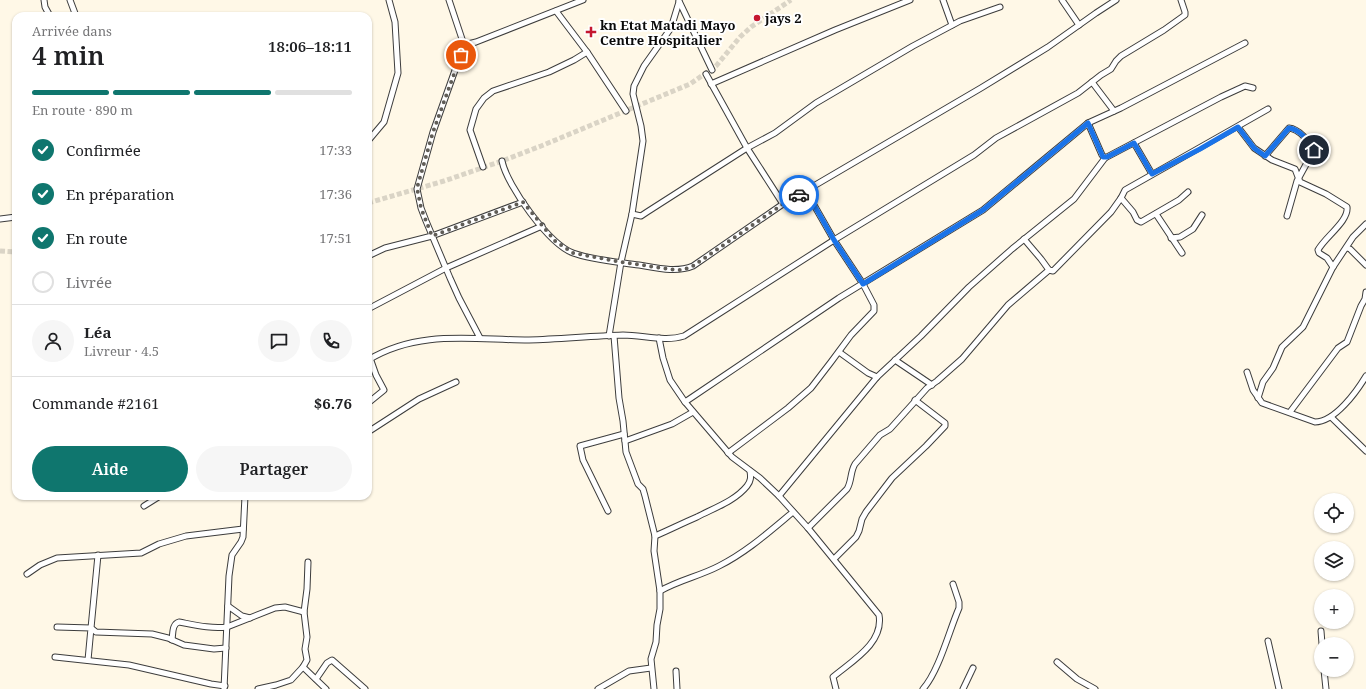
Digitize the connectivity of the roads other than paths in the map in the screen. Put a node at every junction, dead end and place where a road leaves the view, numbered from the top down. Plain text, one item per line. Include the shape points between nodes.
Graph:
1 (44, 0) edge
2 (70, 0) edge
3 (388, 0) edge
4 (449, 0) edge
5 (583, 0) edge
6 (910, 0) edge
7 (943, 0) edge
8 (1062, 0) edge
9 (1116, 0) edge
10 (1181, 0) edge
11 (677, 1) edge
12 (573, 2) edge
13 (1000, 7) dead end
14 (556, 11) junction
15 (48, 12) edge
16 (74, 12) edge
17 (952, 25) junction
18 (1079, 25) junction
19 (1245, 43) dead end
20 (464, 45) junction
21 (587, 52) junction
22 (712, 70) dead end
23 (706, 74) dead end
24 (1092, 82) junction
25 (711, 84) junction
26 (1253, 88) dead end
27 (1268, 109) dead end
28 (626, 111) dead end
29 (1114, 111) junction
30 (1088, 123) junction
31 (1238, 127) junction
32 (372, 136) edge
33 (1134, 143) junction
34 (747, 148) junction
35 (1265, 156) junction
36 (1105, 158) junction
37 (502, 161) dead end
38 (483, 167) dead end
39 (1152, 174) junction
40 (1298, 178) junction
41 (806, 191) junction
42 (1188, 192) dead end
43 (1121, 198) junction
44 (523, 202) junction
45 (783, 204) junction
46 (632, 214) junction
47 (1156, 214) junction
48 (1202, 215) dead end
49 (1287, 216) dead end
50 (12, 218) edge
51 (0, 219) edge
52 (1366, 224) edge
53 (542, 226) junction
54 (432, 236) junction
55 (1171, 238) junction
56 (1024, 239) junction
57 (834, 240) junction
58 (1347, 248) junction
59 (1182, 253) dead end
60 (372, 254) edge
61 (621, 262) junction
62 (1366, 265) edge
63 (1333, 267) junction
64 (446, 268) junction
65 (1049, 270) junction
66 (863, 284) junction
67 (1366, 292) edge
68 (372, 306) edge
69 (612, 336) junction
70 (480, 338) junction
71 (659, 338) junction
72 (839, 352) junction
73 (372, 357) edge
74 (895, 360) junction
75 (372, 366) edge
76 (1247, 372) dead end
77 (1366, 376) edge
78 (877, 377) junction
79 (456, 382) dead end
80 (932, 385) junction
81 (1258, 398) junction
82 (372, 400) edge
83 (915, 400) junction
84 (685, 402) junction
85 (693, 412) junction
86 (1290, 412) junction
87 (1330, 417) junction
88 (372, 429) edge
89 (624, 434) junction
90 (624, 441) junction
91 (1366, 451) edge
92 (728, 453) junction
93 (750, 471) junction
94 (779, 496) junction
95 (154, 500) edge
96 (245, 500) edge
97 (144, 506) dead end
98 (608, 511) dead end
99 (794, 512) junction
100 (808, 528) junction
101 (243, 529) junction
102 (655, 536) junction
103 (98, 555) junction
104 (834, 559) junction
105 (308, 562) dead end
106 (28, 574) dead end
107 (953, 584) dead end
108 (660, 591) junction
109 (228, 606) junction
110 (304, 612) junction
111 (251, 618) junction
112 (57, 627) dead end
113 (227, 627) junction
114 (91, 628) junction
115 (1321, 631) dead end
116 (1321, 637) edge
117 (172, 640) junction
118 (1268, 641) dead end
119 (226, 648) junction
120 (55, 657) dead end
121 (88, 660) junction
122 (1057, 662) dead end
123 (303, 667) junction
124 (651, 668) junction
125 (973, 668) dead end
126 (676, 671) dead end
127 (1325, 677) edge
128 (316, 679) junction
129 (224, 687) edge
130 (258, 689) edge
131 (326, 689) edge
132 (365, 689) edge
133 (598, 689) edge
134 (654, 689) edge
135 (677, 689) edge
136 (836, 689) edge
137 (923, 689) edge
138 (963, 689) edge
139 (1095, 689) edge
140 (1279, 689) edge
141 (1326, 689) edge

1 - 15 street
2 - 16 street
3 - 32 street via 395,22 398,73 384,122
4 - 20 street
5 - 12 street
6 - 25 street
7 - 17 street
8 - 18 street
9 - 18 street
10 - 24 street via 1185,16 1124,54 1111,69
11 - 22 street
11 - 46 street via 671,28 644,66 634,86 633,94 644,141
12 - 14 street
13 - 17 street
14 - 20 street
14 - 21 street
17 - 34 street via 828,96 775,133
18 - 41 street via 981,88
19 - 29 street
20 - 54 street via 433,132 417,188 421,208
21 - 28 street
21 - 38 street via 549,72 494,91 484,98 476,109 470,130
23 - 25 street
24 - 29 street
24 - 57 street via 1078,93 996,138 964,162
25 - 34 street
26 - 33 street via 1245,86 1233,91
27 - 31 street
29 - 30 street
30 - 36 street
30 - 66 street via 983,210
31 - 35 street via 1254,148
31 - 39 street
33 - 36 street
33 - 39 street
34 - 45 street
34 - 46 street via 641,216
35 - 40 street via 1295,169
35 - 40 street via 1287,128 1293,128 1314,150
36 - 56 street via 1074,199
37 - 44 street via 512,186
39 - 43 street via 1125,190
40 - 49 street
40 - 63 street via 1302,183 1347,206 1346,216 1318,250 1329,259
41 - 45 street
41 - 57 street
42 - 47 street
43 - 47 street via 1139,222
43 - 65 street via 1111,212 1053,271
44 - 53 street
44 - 54 street
45 - 61 street via 688,268 676,270
46 - 61 street
47 - 55 street
48 - 55 street via 1193,229 1180,237
50 - 51 street
52 - 58 street
53 - 61 street via 555,241 573,253
53 - 64 street
54 - 60 street via 385,248
54 - 64 street
55 - 59 street
56 - 65 street
56 - 74 street via 969,287
57 - 66 street
57 - 71 street via 691,333 679,338
58 - 62 street
58 - 63 street
61 - 69 street
63 - 81 street via 1303,327 1282,346 1273,368 1263,382
64 - 68 street
64 - 70 street
65 - 80 street via 1008,305 962,359
66 - 72 street via 874,305 874,311
66 - 84 street
67 - 86 street via 1347,342 1338,348
69 - 70 street via 529,340
69 - 71 street
69 - 89 street
70 - 73 street via 418,341 399,345
71 - 84 street via 670,380
72 - 78 street
72 - 92 street via 801,397
74 - 78 street
74 - 80 street
75 - 82 street via 384,390
76 - 81 street
77 - 87 street via 1348,400
78 - 94 street
79 - 88 street via 419,399
80 - 83 street
81 - 86 street via 1265,404
83 - 100 street via 858,460 852,469 847,489
83 - 104 street via 945,423 945,426 892,478 866,512 856,538
84 - 85 street
85 - 90 street via 672,424
85 - 92 street
86 - 87 street via 1315,422
87 - 91 street
89 - 90 street
89 - 98 street via 580,446 583,460
90 - 102 street via 638,484 643,489
92 - 93 street
93 - 94 street
93 - 102 street via 752,477 748,485 728,501
94 - 99 street
95 - 97 street
96 - 101 street
99 - 100 street
99 - 108 street via 732,559
100 - 104 street
101 - 103 street via 186,536 159,544 141,553
101 - 109 street via 241,542 231,561
102 - 108 street via 654,550
103 - 106 street via 53,560
103 - 114 street
104 - 136 street via 875,609 879,615 880,625 868,647 833,676
105 - 110 street
107 - 137 street via 959,608 943,652
108 - 124 street via 660,610
109 - 111 street via 242,616
109 - 113 street
110 - 111 street via 280,607
110 - 123 street via 307,660
111 - 113 street
112 - 114 street
113 - 117 street via 176,622
113 - 119 street
114 - 117 street via 96,632 152,634
114 - 121 street
115 - 116 street
117 - 119 street via 184,645
118 - 140 street
119 - 129 street
120 - 121 street
121 - 129 street via 129,665
122 - 139 street
123 - 128 street
123 - 130 street via 288,682
124 - 133 street via 625,672
124 - 134 street
125 - 138 street
126 - 135 street
127 - 141 street
128 - 131 street
128 - 132 street via 327,662 332,660

